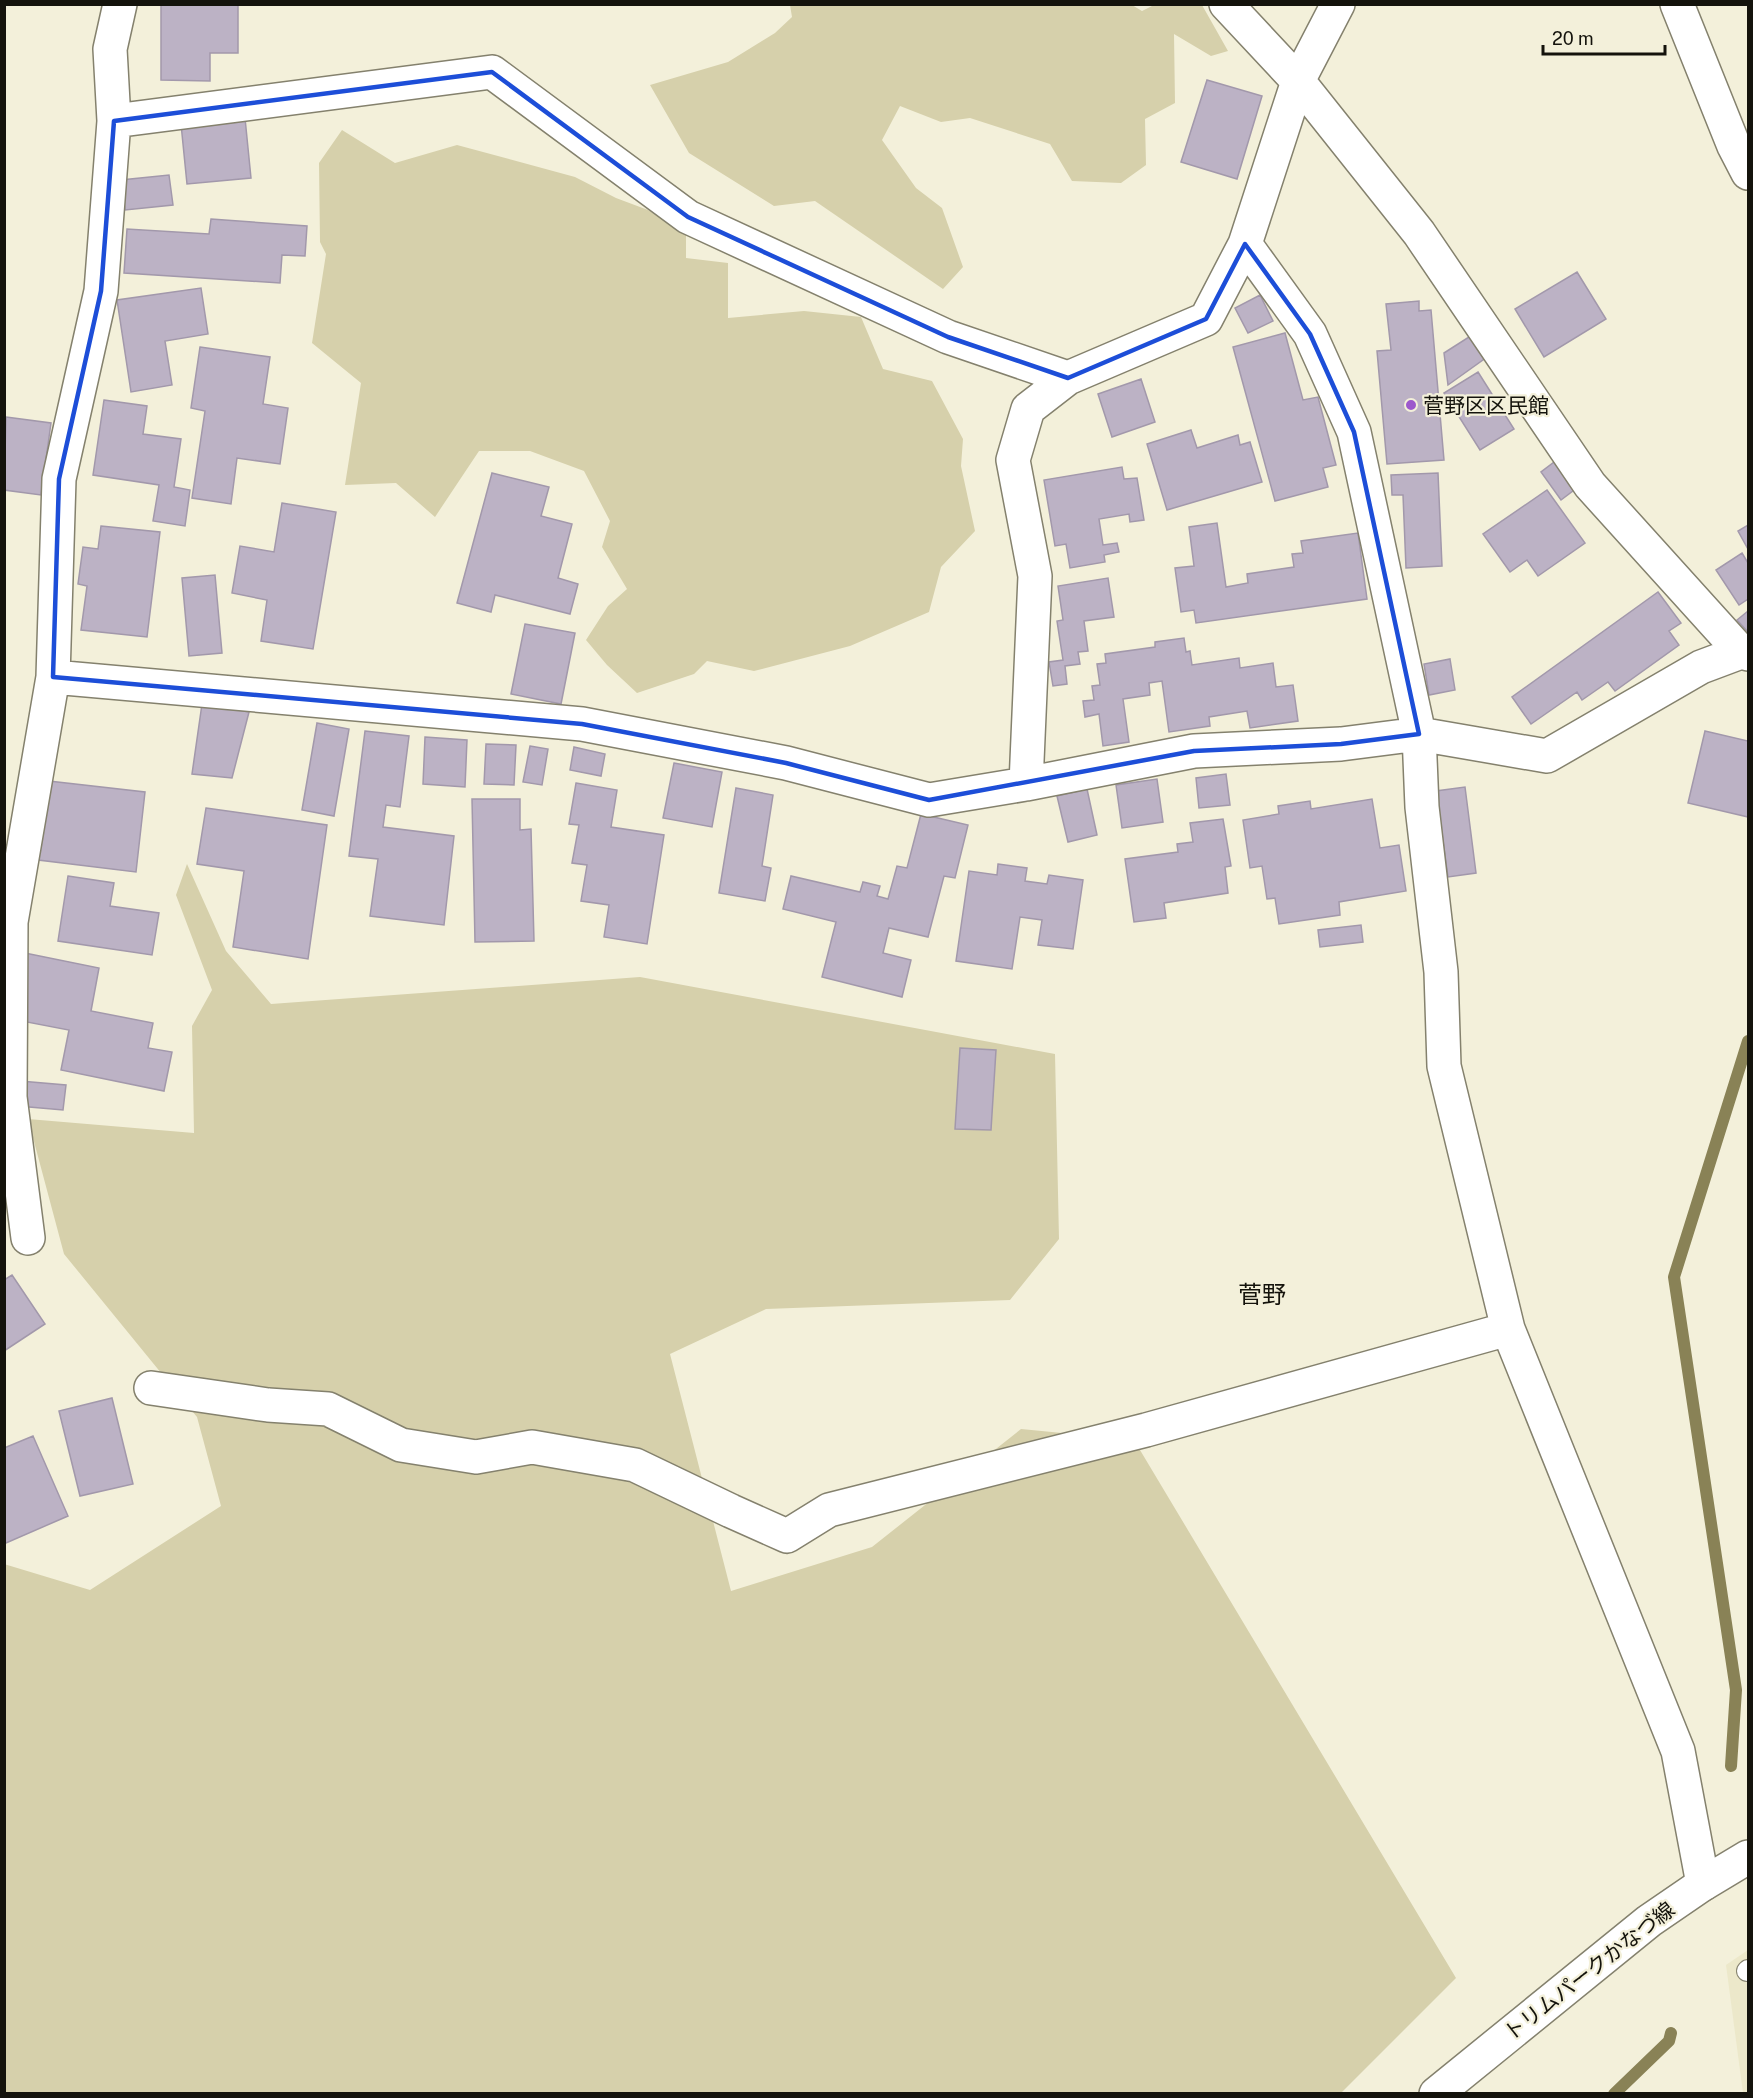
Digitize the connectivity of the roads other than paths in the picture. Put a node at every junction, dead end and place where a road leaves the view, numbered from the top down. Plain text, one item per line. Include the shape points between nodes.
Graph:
1 (120, 4) edge
2 (1226, 4) edge
3 (1338, 4) edge
4 (1677, 4) edge
5 (1298, 81) junction
6 (114, 122) junction
7 (1749, 173) edge
8 (1245, 244) junction
9 (1068, 378) junction
10 (1745, 653) edge
11 (53, 677) junction
12 (1419, 734) junction
13 (1026, 784) junction
14 (28, 1238) dead end
15 (1508, 1329) junction
16 (151, 1388) dead end
17 (1749, 1857) edge
18 (1703, 1884) junction
19 (1436, 2094) edge

1 - 6 street via 110,49
2 - 5 street
3 - 5 street
4 - 7 street via 1734,146
5 - 8 street
5 - 10 street via 1419,233 1590,485
6 - 9 street via 492,72 688,217 948,337
6 - 11 street via 101,291 59,479
8 - 9 street via 1206,319
8 - 12 street via 1310,334 1354,432
9 - 13 street via 1028,409 1014,460 1035,576
10 - 12 street via 1701,667 1547,756
11 - 13 street via 582,724 786,763 928,800
11 - 14 street via 10,922 10,1097
12 - 13 street via 1341,744 1194,751
12 - 15 street via 1422,807 1441,972 1444,1066
15 - 16 street via 1146,1430 829,1510 787,1536 635,1465 532,1447 476,1456 401,1445 328,1409 268,1405
15 - 18 street via 1678,1751
17 - 18 street, トリムパークかなづ線
18 - 19 street, トリムパークかなづ線 via 1649,1921

